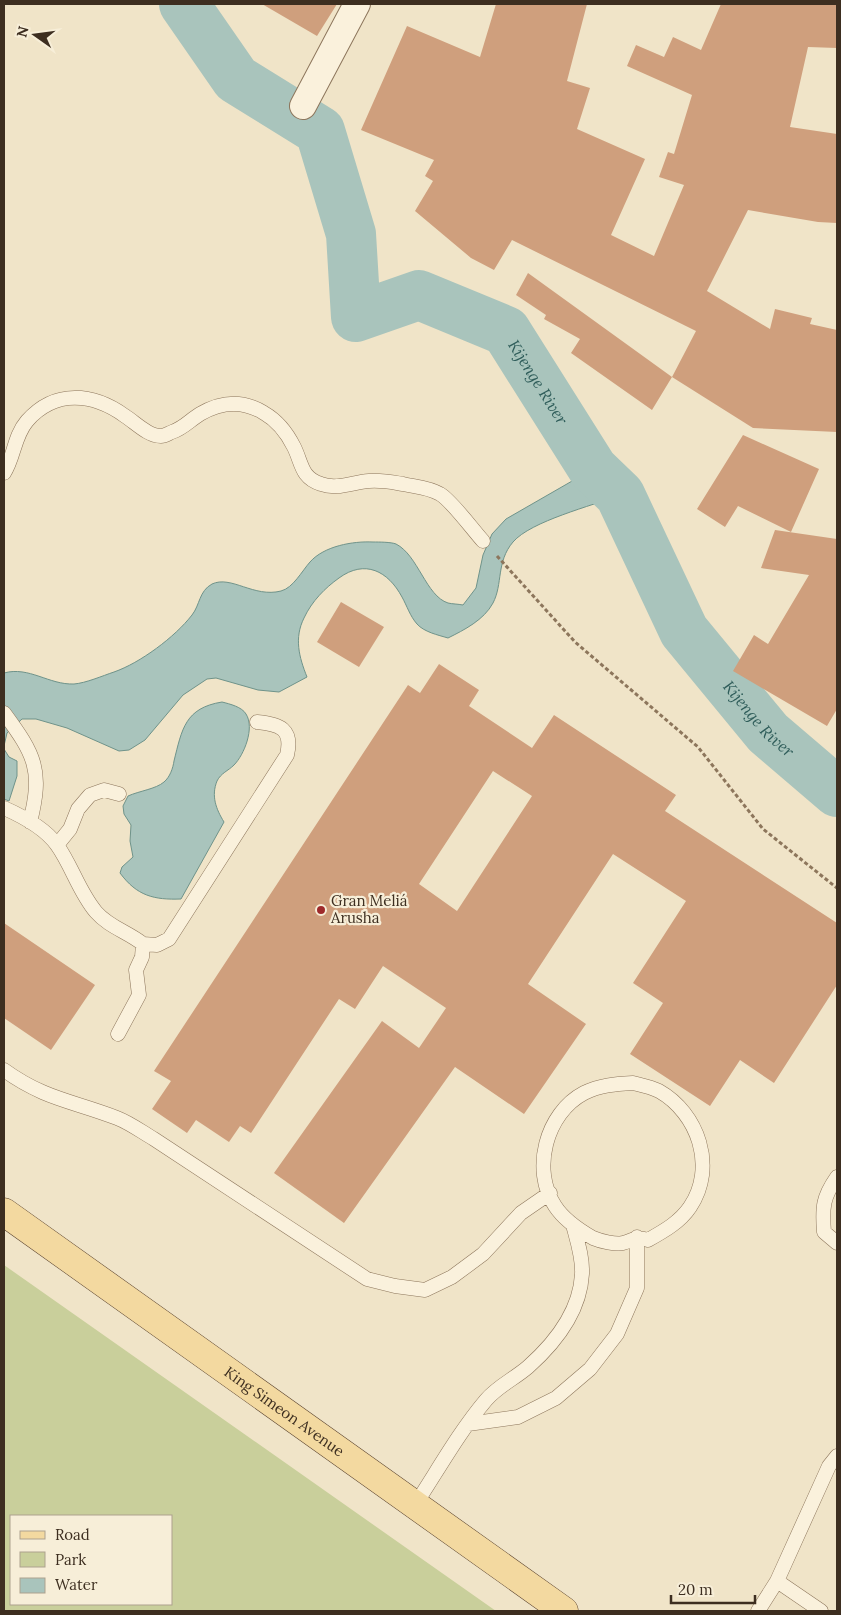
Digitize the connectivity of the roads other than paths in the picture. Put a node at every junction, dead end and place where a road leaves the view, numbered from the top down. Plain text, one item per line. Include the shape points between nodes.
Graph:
1 (357, 4) edge
2 (303, 106) dead end
3 (4, 473) edge
4 (483, 541) dead end
5 (4, 713) edge
6 (257, 722) dead end
7 (119, 794) dead end
8 (4, 808) edge
9 (30, 822) junction
10 (57, 845) junction
11 (144, 944) junction
12 (118, 1034) dead end
13 (4, 1070) edge
14 (837, 1177) edge
15 (550, 1193) junction
16 (4, 1212) edge
17 (573, 1225) junction
18 (637, 1237) junction
19 (837, 1243) edge
20 (468, 1424) junction
21 (837, 1456) edge
22 (414, 1505) junction
23 (777, 1581) junction
24 (564, 1611) edge
25 (758, 1611) edge
26 (821, 1611) edge

1 - 2 street
3 - 4 lane via 26,422 44,407 64,398 88,398 118,410 147,432 162,436 184,428 221,404 245,404 282,427 294,448 300,468 310,480 323,485 343,486 385,480 423,487 441,494
5 - 9 lane via 33,759 35,802
6 - 11 lane via 285,730 288,736 286,756 169,939 157,945
7 - 10 lane via 104,790 90,795
8 - 9 lane
9 - 10 lane
10 - 11 lane via 96,913 116,929
11 - 12 lane via 136,970 139,995
13 - 15 lane via 26,1086 55,1099 118,1118 367,1279 395,1286 425,1290 452,1277 483,1254 521,1213
14 - 19 lane via 826,1192 822,1209 824,1232
15 - 17 lane via 554,1205
15 - 18 lane via 545,1182 544,1156 550,1131 564,1109 584,1093 607,1084 633,1083 657,1090 680,1106 695,1128 702,1154 701,1181 690,1207 672,1226 648,1240
16 - 22 main road, King Simeon Avenue
17 - 18 lane via 595,1238 621,1244
17 - 20 lane via 582,1274 570,1319 551,1345 486,1400
18 - 20 lane via 637,1288 618,1334 590,1369 556,1398 518,1416
20 - 22 lane
21 - 23 lane via 829,1466
22 - 24 main road, King Simeon Avenue
23 - 25 lane
23 - 26 lane

